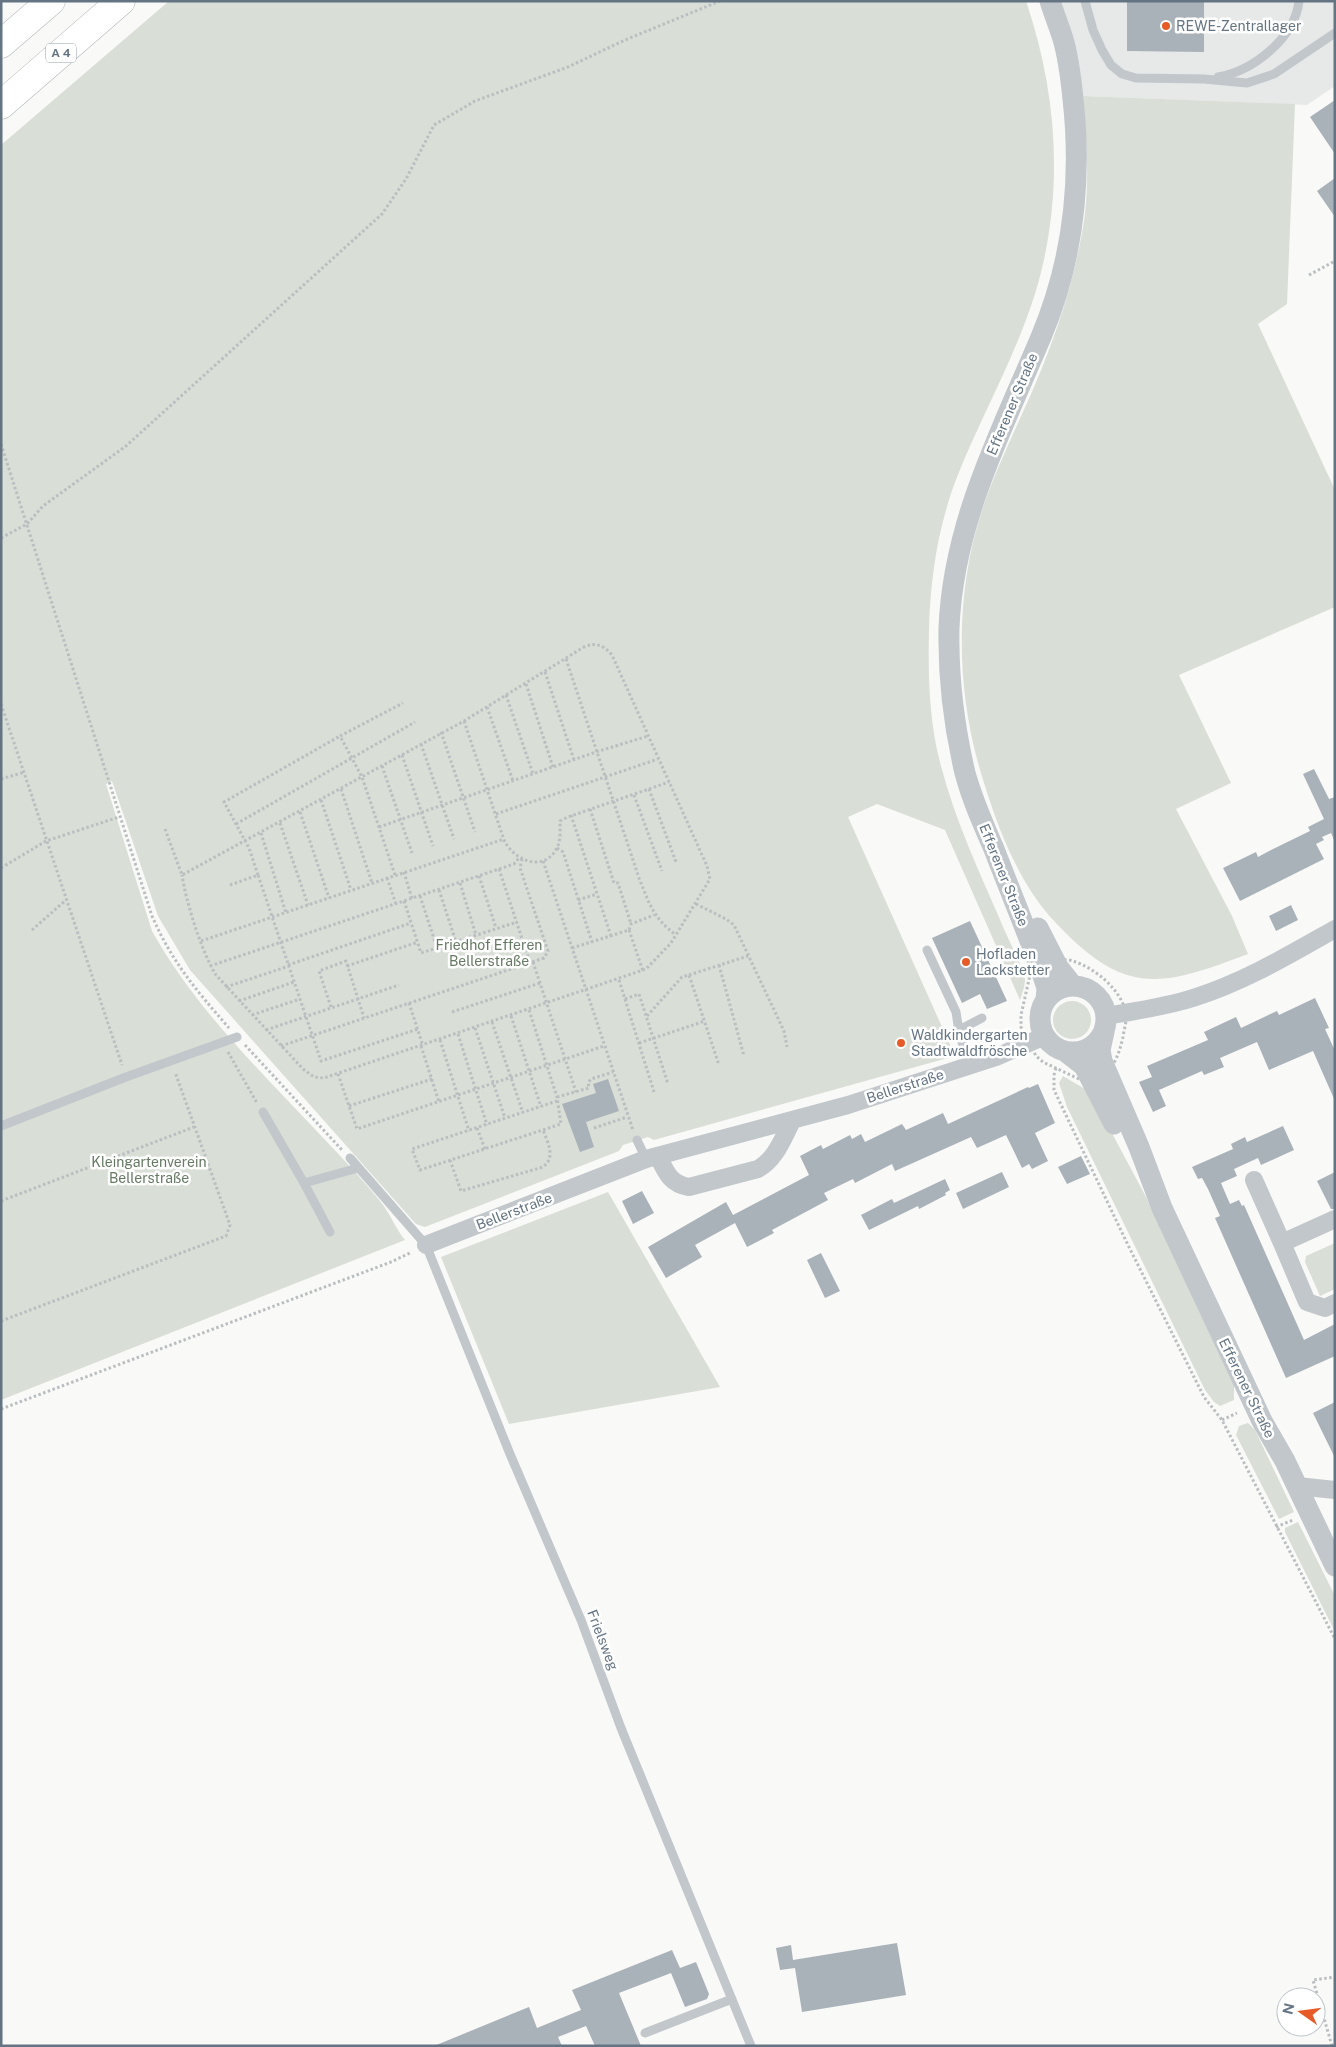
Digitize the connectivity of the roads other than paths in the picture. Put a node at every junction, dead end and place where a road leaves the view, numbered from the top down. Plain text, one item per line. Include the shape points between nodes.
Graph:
1 (52, 1) edge
2 (121, 1) edge
3 (1050, 1) edge
4 (1085, 1) edge
5 (1299, 1) edge
6 (1335, 33) edge
7 (1, 44) edge
8 (1204, 79) junction
9 (1, 105) edge
10 (1335, 929) edge
11 (927, 950) dead end
12 (1047, 963) junction
13 (1073, 986) junction
14 (1046, 1000) junction
15 (982, 1018) dead end
16 (1112, 1020) junction
17 (959, 1030) junction
18 (238, 1037) road end
19 (1036, 1039) junction
20 (1061, 1060) junction
21 (972, 1065) junction
22 (1099, 1076) junction
23 (263, 1112) road end
24 (792, 1120) junction
25 (1, 1126) edge
26 (637, 1140) road end
27 (350, 1158) road end
28 (652, 1158) junction
29 (358, 1168) junction
30 (1254, 1180) dead end
31 (304, 1183) junction
32 (1335, 1219) edge
33 (330, 1232) dead end
34 (1282, 1243) junction
35 (426, 1245) junction
36 (1335, 1303) edge
37 (1297, 1486) junction
38 (1335, 1490) edge
39 (1333, 1552) edge
40 (732, 1999) junction
41 (645, 2033) dead end
42 (751, 2046) edge

1 - 7 highway
2 - 9 highway, A 4
3 - 12 street, Efferener Straße via 1063,40 1071,81 1078,177 1074,213 1062,275 1042,335 995,441 962,539 951,600 950,661 954,716 966,776 977,808
4 - 8 lane via 1102,50 1111,65 1122,74 1136,78
5 - 8 lane via 1291,26 1280,41 1244,68 1228,75
6 - 8 lane via 1274,74 1247,83
10 - 16 street via 1268,967 1218,990
11 - 17 lane via 956,1012
12 - 13 street, Efferener Straße
12 - 14 street, Efferener Straße
13 - 14 street via 1058,990
13 - 16 street via 1099,998
14 - 19 street
15 - 17 lane
16 - 20 street via 1092,1046
16 - 22 street, Efferener Straße via 1100,1050
17 - 21 lane
18 - 25 lane
19 - 20 street via 1050,1044
19 - 21 street, Bellerstraße
20 - 22 street, Efferener Straße via 1084,1066
21 - 24 street, Bellerstraße
22 - 37 street, Efferener Straße via 1139,1147 1162,1208 1262,1421
23 - 31 lane
24 - 28 street, Bellerstraße
24 - 28 street via 774,1155 758,1169 680,1186
26 - 28 lane
27 - 29 lane, Frielsweg
28 - 35 street, Bellerstraße
29 - 31 lane
29 - 35 lane, Frielsweg
30 - 34 street
31 - 33 lane
32 - 34 street
34 - 36 street via 1307,1302 1325,1308
35 - 40 lane, Frielsweg via 581,1620 621,1728
37 - 38 street
37 - 39 street, Efferener Straße
40 - 41 lane
40 - 42 lane, Frielsweg

